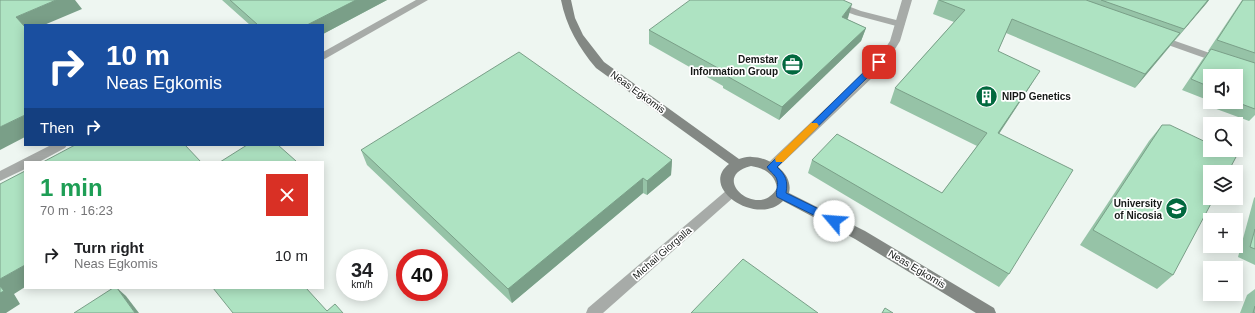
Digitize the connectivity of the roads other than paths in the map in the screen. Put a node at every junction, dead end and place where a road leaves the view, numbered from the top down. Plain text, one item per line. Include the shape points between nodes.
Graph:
1 (423, 0) edge
2 (566, 0) edge
3 (823, 0) edge
4 (907, 0) edge
5 (900, 24) junction
6 (1146, 34) edge
7 (324, 55) edge
8 (1233, 65) edge
9 (59, 146) edge
10 (30, 161) edge
11 (24, 164) edge
12 (737, 164) junction
13 (772, 167) junction
14 (0, 176) edge
15 (731, 193) junction
16 (780, 194) junction
17 (593, 313) edge
18 (989, 313) edge

1 - 7 street
2 - 12 street, Neas Egkomis via 567,9 580,40 600,65
3 - 5 street
4 - 5 street
5 - 13 street via 895,41 871,72
6 - 8 street
9 - 10 street
11 - 14 street
12 - 13 street via 756,161
12 - 15 street via 726,178
13 - 16 street via 783,182
15 - 16 street via 740,200 756,205 769,203
15 - 17 street, Michail Giorgalla
16 - 18 street, Neas Egkomis via 860,235

